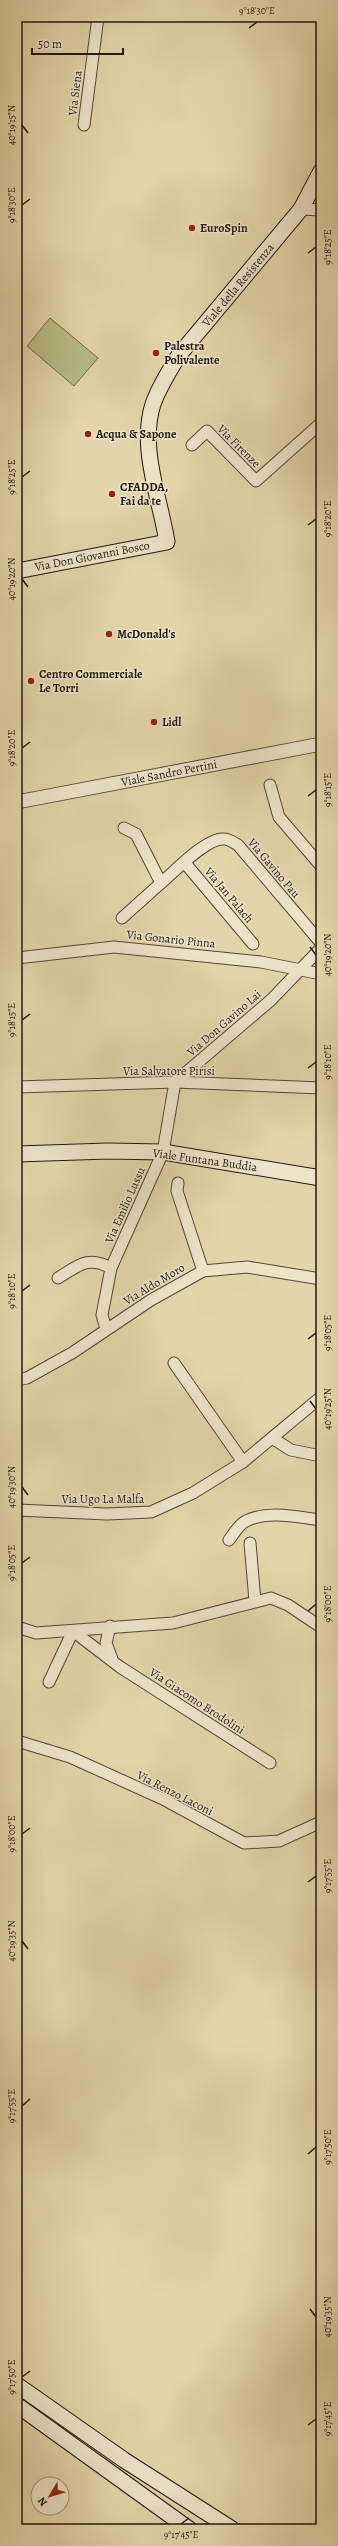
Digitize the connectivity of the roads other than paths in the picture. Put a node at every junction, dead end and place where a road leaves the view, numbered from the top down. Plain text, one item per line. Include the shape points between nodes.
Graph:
1 (98, 17) edge
2 (84, 125) dead end
3 (321, 171) edge
4 (301, 209) junction
5 (321, 210) edge
6 (321, 423) edge
7 (192, 445) dead end
8 (167, 542) joint
9 (17, 571) edge
10 (321, 744) edge
11 (270, 785) dead end
12 (17, 802) edge
13 (124, 828) dead end
14 (185, 863) junction
15 (321, 866) edge
16 (161, 883) junction
17 (122, 918) dead end
18 (321, 943) edge
19 (253, 944) dead end
20 (321, 948) edge
21 (17, 958) edge
22 (298, 970) junction
23 (321, 974) edge
24 (175, 1082) junction
25 (17, 1087) edge
26 (321, 1088) edge
27 (163, 1152) junction
28 (17, 1154) edge
29 (321, 1178) edge
30 (178, 1183) dead end
31 (111, 1268) junction
32 (204, 1271) junction
33 (58, 1278) dead end
34 (321, 1279) edge
35 (106, 1328) junction
36 (174, 1363) dead end
37 (17, 1380) edge
38 (321, 1397) edge
39 (272, 1438) junction
40 (321, 1456) edge
41 (243, 1462) junction
42 (17, 1510) edge
43 (321, 1520) edge
44 (229, 1540) dead end
45 (250, 1543) dead end
46 (255, 1601) junction
47 (110, 1626) junction
48 (321, 1626) edge
49 (17, 1627) edge
50 (73, 1631) junction
51 (112, 1659) junction
52 (49, 1682) dead end
53 (17, 1741) edge
54 (270, 1763) dead end
55 (321, 1822) edge
56 (17, 2385) edge
57 (17, 2404) edge
58 (189, 2529) edge
59 (232, 2529) edge

1 - 2 street, Via Siena
3 - 4 main road, Viale della Resistenza
4 - 5 street
4 - 8 main road, Viale della Resistenza via 179,356 153,404 149,451
6 - 7 street, Via Firenze via 256,481 207,431
8 - 9 main road, Via Don Giovanni Bosco
10 - 12 street, Viale Sandro Pertini
11 - 15 street via 280,817
13 - 16 street via 136,834
14 - 16 street, Via Gavino Pau
14 - 18 street, Via Gavino Pau via 209,842 222,838 230,840 238,845
14 - 19 street, Via Jan Palach
16 - 17 street, Via Gavino Pau
20 - 22 street, Via Don Gavino Lai
21 - 22 street, Via Gonario Pinna via 114,947 254,961
22 - 23 street, Via Gonario Pinna
22 - 24 street, Via Don Gavino Lai via 271,1000
24 - 25 street, Via Salvatore Pirisi
24 - 26 street, Via Salvatore Pirisi
24 - 27 street
27 - 28 main road, Viale Funtana Buddia via 108,1150
27 - 29 main road, Viale Funtana Buddia
27 - 31 street, Via Emilio Lussu
30 - 32 street via 177,1191
31 - 33 street via 100,1262 87,1261
31 - 35 street, Via Emilio Lussu via 102,1315
32 - 34 street, Via Aldo Moro via 247,1267
32 - 35 street, Via Aldo Moro
35 - 37 street, Via Aldo Moro via 72,1353 27,1378
36 - 41 street
38 - 39 street, Via Ugo La Malfa
39 - 40 street via 291,1450
39 - 41 street, Via Ugo La Malfa
41 - 42 street, Via Ugo La Malfa via 192,1493 152,1512 107,1514
43 - 44 street via 287,1515 259,1517 244,1522
45 - 46 street
46 - 47 street via 224,1612 173,1623
46 - 48 street via 271,1598 288,1605
47 - 50 street
47 - 51 street via 106,1643
49 - 50 street via 36,1632
50 - 51 street, Via Giacomo Brodolini
50 - 52 street
51 - 54 street, Via Giacomo Brodolini via 120,1667
53 - 55 street, Via Renzo Laconi via 70,1757 163,1799 244,1843 279,1840
56 - 59 main road via 124,2460
57 - 58 main road

